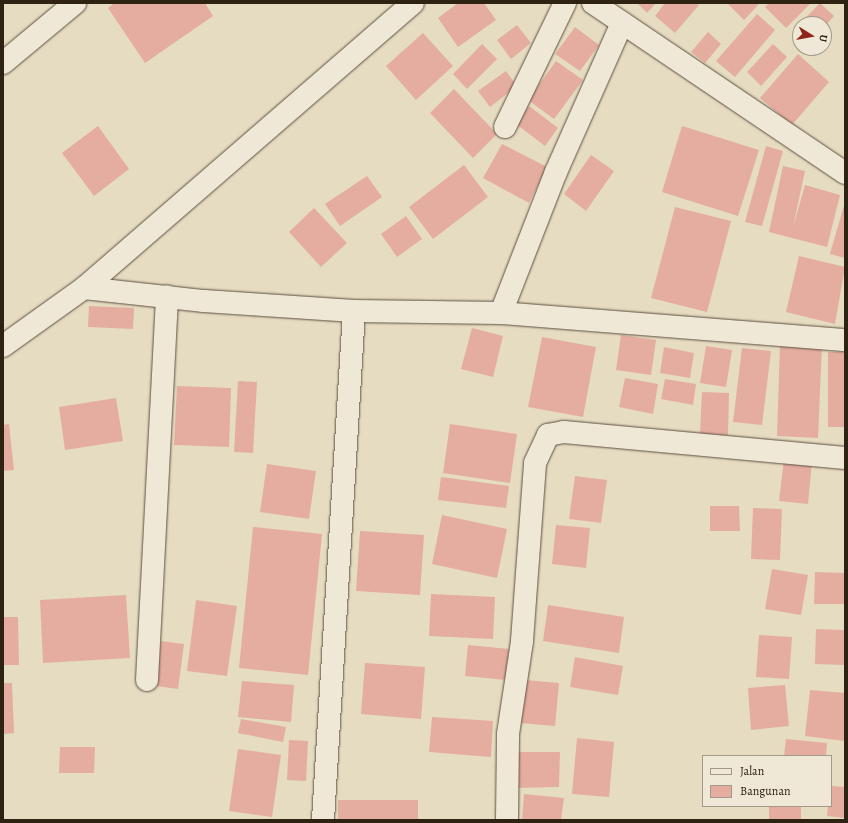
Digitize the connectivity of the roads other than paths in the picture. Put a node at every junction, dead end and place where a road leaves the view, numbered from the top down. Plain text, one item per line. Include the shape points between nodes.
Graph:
1 (75, 3) edge
2 (414, 3) edge
3 (565, 3) edge
4 (593, 3) edge
5 (622, 23) junction
6 (3, 63) edge
7 (505, 127) dead end
8 (845, 173) edge
9 (84, 288) junction
10 (167, 297) junction
11 (354, 310) junction
12 (501, 314) junction
13 (845, 340) edge
14 (3, 346) edge
15 (845, 458) edge
16 (147, 680) dead end
17 (323, 820) edge
18 (507, 820) edge

1 - 6 street
2 - 9 street
3 - 7 street
4 - 5 street
5 - 8 street
5 - 12 street via 556,172
9 - 10 street
9 - 14 street
10 - 11 street
10 - 16 street
11 - 12 street
11 - 17 street
12 - 13 street
15 - 18 street via 564,432 548,435 535,463 522,641 508,734

